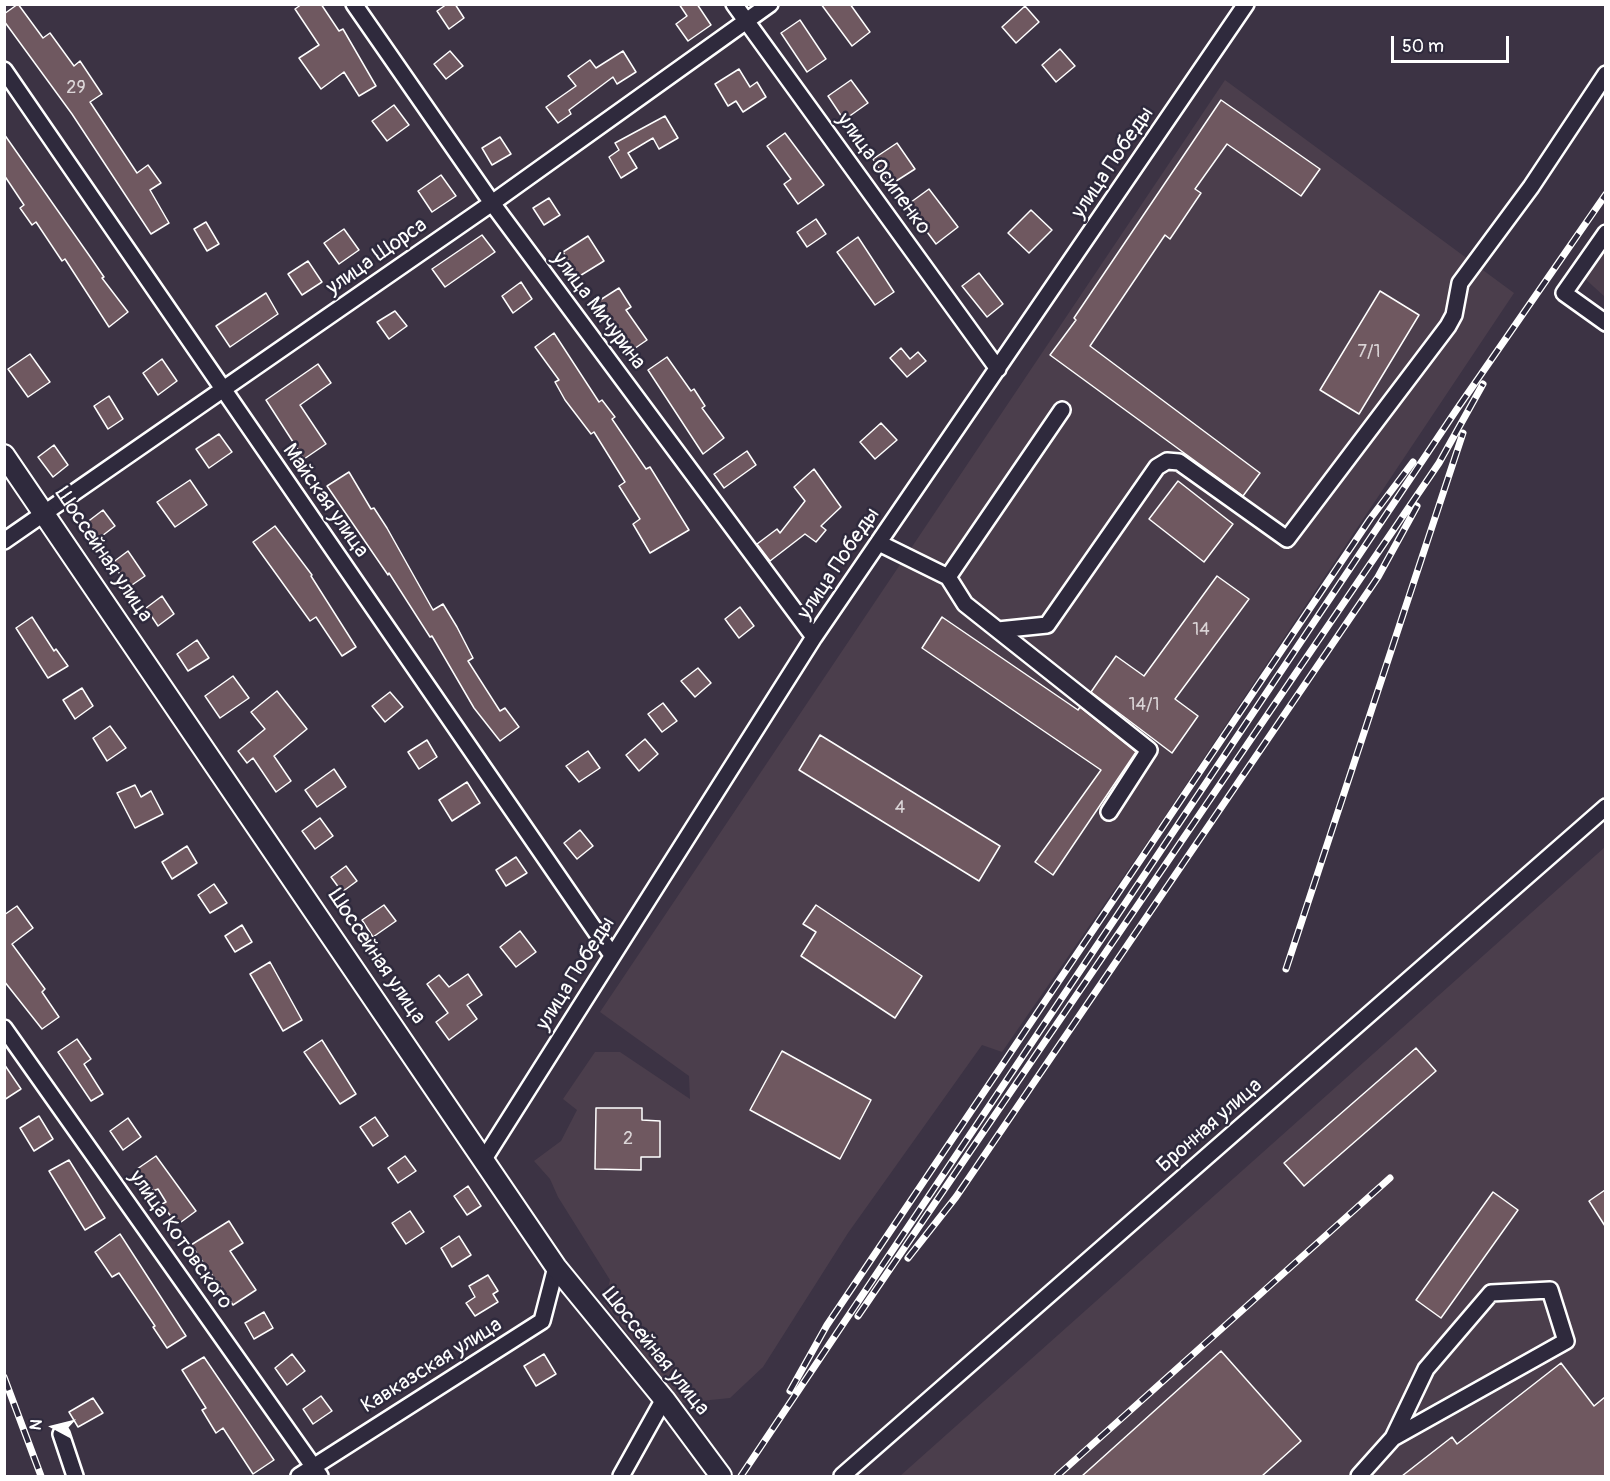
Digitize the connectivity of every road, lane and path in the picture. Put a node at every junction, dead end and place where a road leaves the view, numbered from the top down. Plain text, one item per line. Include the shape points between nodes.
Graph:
1 (354, 4) edge
2 (734, 4) edge
3 (770, 4) edge
4 (1246, 4) edge
5 (746, 21) junction
6 (4, 70) edge
7 (1605, 74) edge
8 (492, 203) junction
9 (1605, 233) edge
10 (1605, 323) edge
11 (998, 369) junction
12 (223, 388) junction
13 (1062, 410) dead end
14 (4, 455) edge
15 (45, 512) junction
16 (4, 541) edge
17 (879, 543) junction
18 (948, 577) junction
19 (998, 630) junction
20 (814, 637) junction
21 (1605, 807) edge
22 (1109, 812) dead end
23 (612, 955) junction
24 (4, 1028) edge
25 (484, 1159) junction
26 (556, 1267) junction
27 (664, 1399) junction
28 (61, 1434) dead end
29 (1393, 1438) junction
30 (317, 1471) edge
31 (75, 1476) edge
32 (299, 1476) edge
33 (621, 1476) edge
34 (721, 1476) edge
35 (842, 1476) edge
36 (1359, 1476) edge

1 - 8 street, улица Мичурина
2 - 5 street, улица Осипенко
3 - 5 street, улица Щорса
4 - 11 street, улица Победы
5 - 8 street, улица Щорса
5 - 11 street, улица Осипенко
6 - 12 street, Майская улица
7 - 19 street via 1532,187 1460,283 1448,326 1287,539 1179,462 1167,461 1157,466 1047,625
8 - 12 street, улица Щорса
8 - 20 street, улица Мичурина
9 - 10 street via 1564,293
11 - 17 street, улица Победы
12 - 15 street, улица Щорса
12 - 23 street, Майская улица
13 - 18 street
14 - 15 main road, Шоссейная улица
15 - 16 street, улица Щорса
15 - 25 main road, Шоссейная улица
17 - 18 street
17 - 20 street, улица Победы
18 - 19 street via 965,604
19 - 22 street via 1149,750
20 - 23 street, улица Победы
21 - 35 street, Бронная улица
23 - 25 street, улица Победы
24 - 30 street, улица Котовского
25 - 26 main road, Шоссейная улица
26 - 27 main road, Шоссейная улица
26 - 30 street, Кавказская улица via 542,1321
27 - 33 street
27 - 34 main road, Шоссейная улица
28 - 31 street
29 - 29 street via 1566,1341 1550,1290 1491,1293 1426,1369
29 - 36 street
30 - 32 street, Кавказская улица

